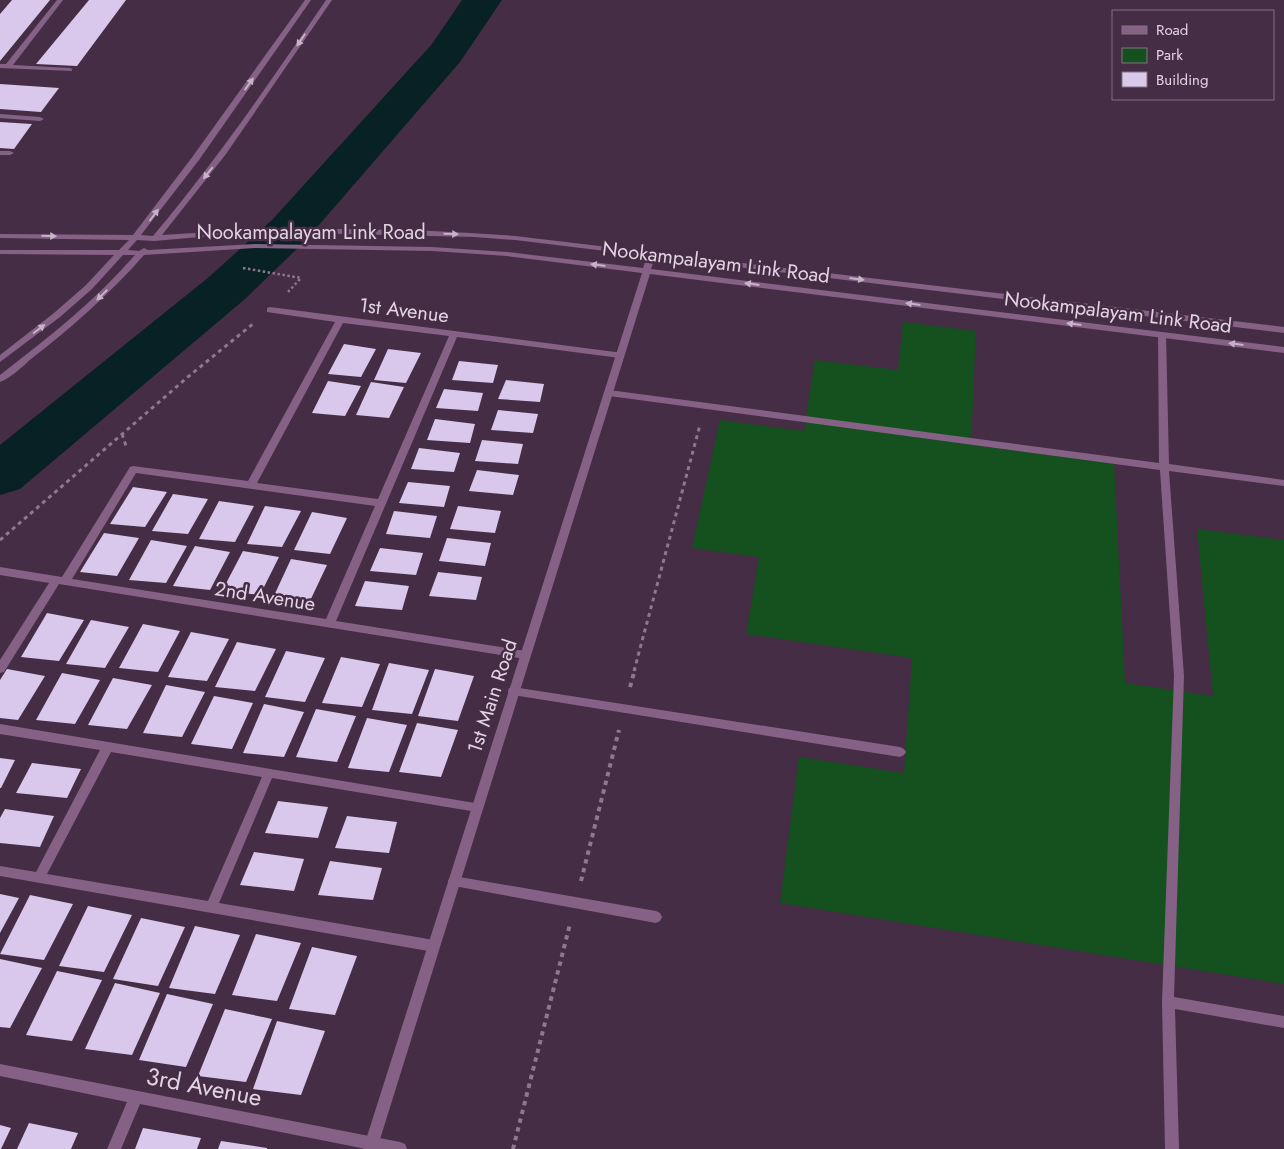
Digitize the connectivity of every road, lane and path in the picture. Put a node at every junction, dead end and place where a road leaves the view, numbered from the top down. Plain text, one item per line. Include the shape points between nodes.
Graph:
1 (60, 0) edge
2 (308, 0) edge
3 (329, 0) edge
4 (0, 66) edge
5 (8, 66) junction
6 (70, 70) dead end
7 (0, 116) edge
8 (40, 119) dead end
9 (0, 152) edge
10 (10, 153) dead end
11 (0, 236) edge
12 (136, 237) junction
13 (155, 238) junction
14 (0, 252) edge
15 (122, 252) junction
16 (142, 253) junction
17 (652, 254) junction
18 (647, 272) junction
19 (302, 278) dead end
20 (270, 310) junction
21 (340, 320) junction
22 (1284, 330) edge
23 (454, 334) junction
24 (1162, 334) junction
25 (1284, 350) edge
26 (620, 356) junction
27 (0, 359) edge
28 (0, 379) edge
29 (609, 393) junction
30 (705, 405) junction
31 (1164, 467) junction
32 (1284, 483) edge
33 (251, 485) junction
34 (381, 503) junction
35 (0, 540) edge
36 (0, 571) edge
37 (61, 581) junction
38 (329, 624) junction
39 (525, 654) junction
40 (0, 669) edge
41 (513, 691) junction
42 (625, 708) junction
43 (0, 729) edge
44 (108, 746) junction
45 (900, 752) dead end
46 (269, 773) junction
47 (477, 807) junction
48 (0, 871) edge
49 (39, 878) junction
50 (454, 881) junction
51 (575, 904) junction
52 (211, 908) junction
53 (656, 917) dead end
54 (434, 946) junction
55 (1168, 1002) junction
56 (1284, 1022) edge
57 (0, 1070) edge
58 (136, 1097) junction
59 (371, 1146) edge
60 (114, 1149) edge
61 (400, 1149) edge
62 (513, 1149) edge
63 (1172, 1149) edge

1 - 5 street
12 -> 2 street via 191,166
3 -> 13 street via 252,113
4 - 5 street
5 - 6 street
7 - 8 street
9 - 10 street
11 -> 12 street, Nookampalayam Link Road
12 - 13 street, Nookampalayam Link Road
12 - 15 street
13 - 16 street
13 -> 17 street, Nookampalayam Link Road via 238,232 368,232 516,238
14 - 15 street, Nookampalayam Link Road
15 - 16 street, Nookampalayam Link Road
27 -> 15 street via 58,315
18 -> 16 street, Nookampalayam Link Road via 507,254 432,249 226,248
16 -> 28 street via 91,306
17 - 18 street, 1st Main Road
17 -> 22 street, Nookampalayam Link Road
24 -> 18 street, Nookampalayam Link Road
18 - 26 street, 1st Main Road
19 - 20 path
20 - 21 street
20 - 35 path
21 - 23 street, 1st Avenue
21 - 33 street, 1st Avenue
23 - 26 street, 1st Avenue
23 - 34 street
25 -> 24 street, Nookampalayam Link Road
24 - 31 street
26 - 29 street, 1st Main Road
29 - 30 street
29 - 39 street, 1st Main Road
30 - 31 street
30 - 42 path
31 - 32 street
31 - 55 street via 1179,676
33 - 34 street
33 - 37 street via 133,469
34 - 38 street
36 - 37 street, 2nd Avenue
37 - 38 street, 2nd Avenue
37 - 40 street
38 - 39 street, 2nd Avenue
39 - 41 street, 1st Main Road
41 - 42 street
41 - 47 street, 1st Main Road
42 - 45 street
42 - 51 path
43 - 44 street
44 - 46 street
44 - 49 street
46 - 47 street
46 - 52 street
47 - 50 street, 1st Main Road
48 - 49 street
49 - 52 street
50 - 51 street
50 - 54 street, 1st Main Road
51 - 53 street
51 - 62 path
52 - 54 street
54 - 59 street, 1st Main Road
55 - 56 street
55 - 63 street
57 - 58 street, 3rd Avenue
58 - 59 street, 3rd Avenue
58 - 60 street
59 - 61 street, 3rd Avenue

